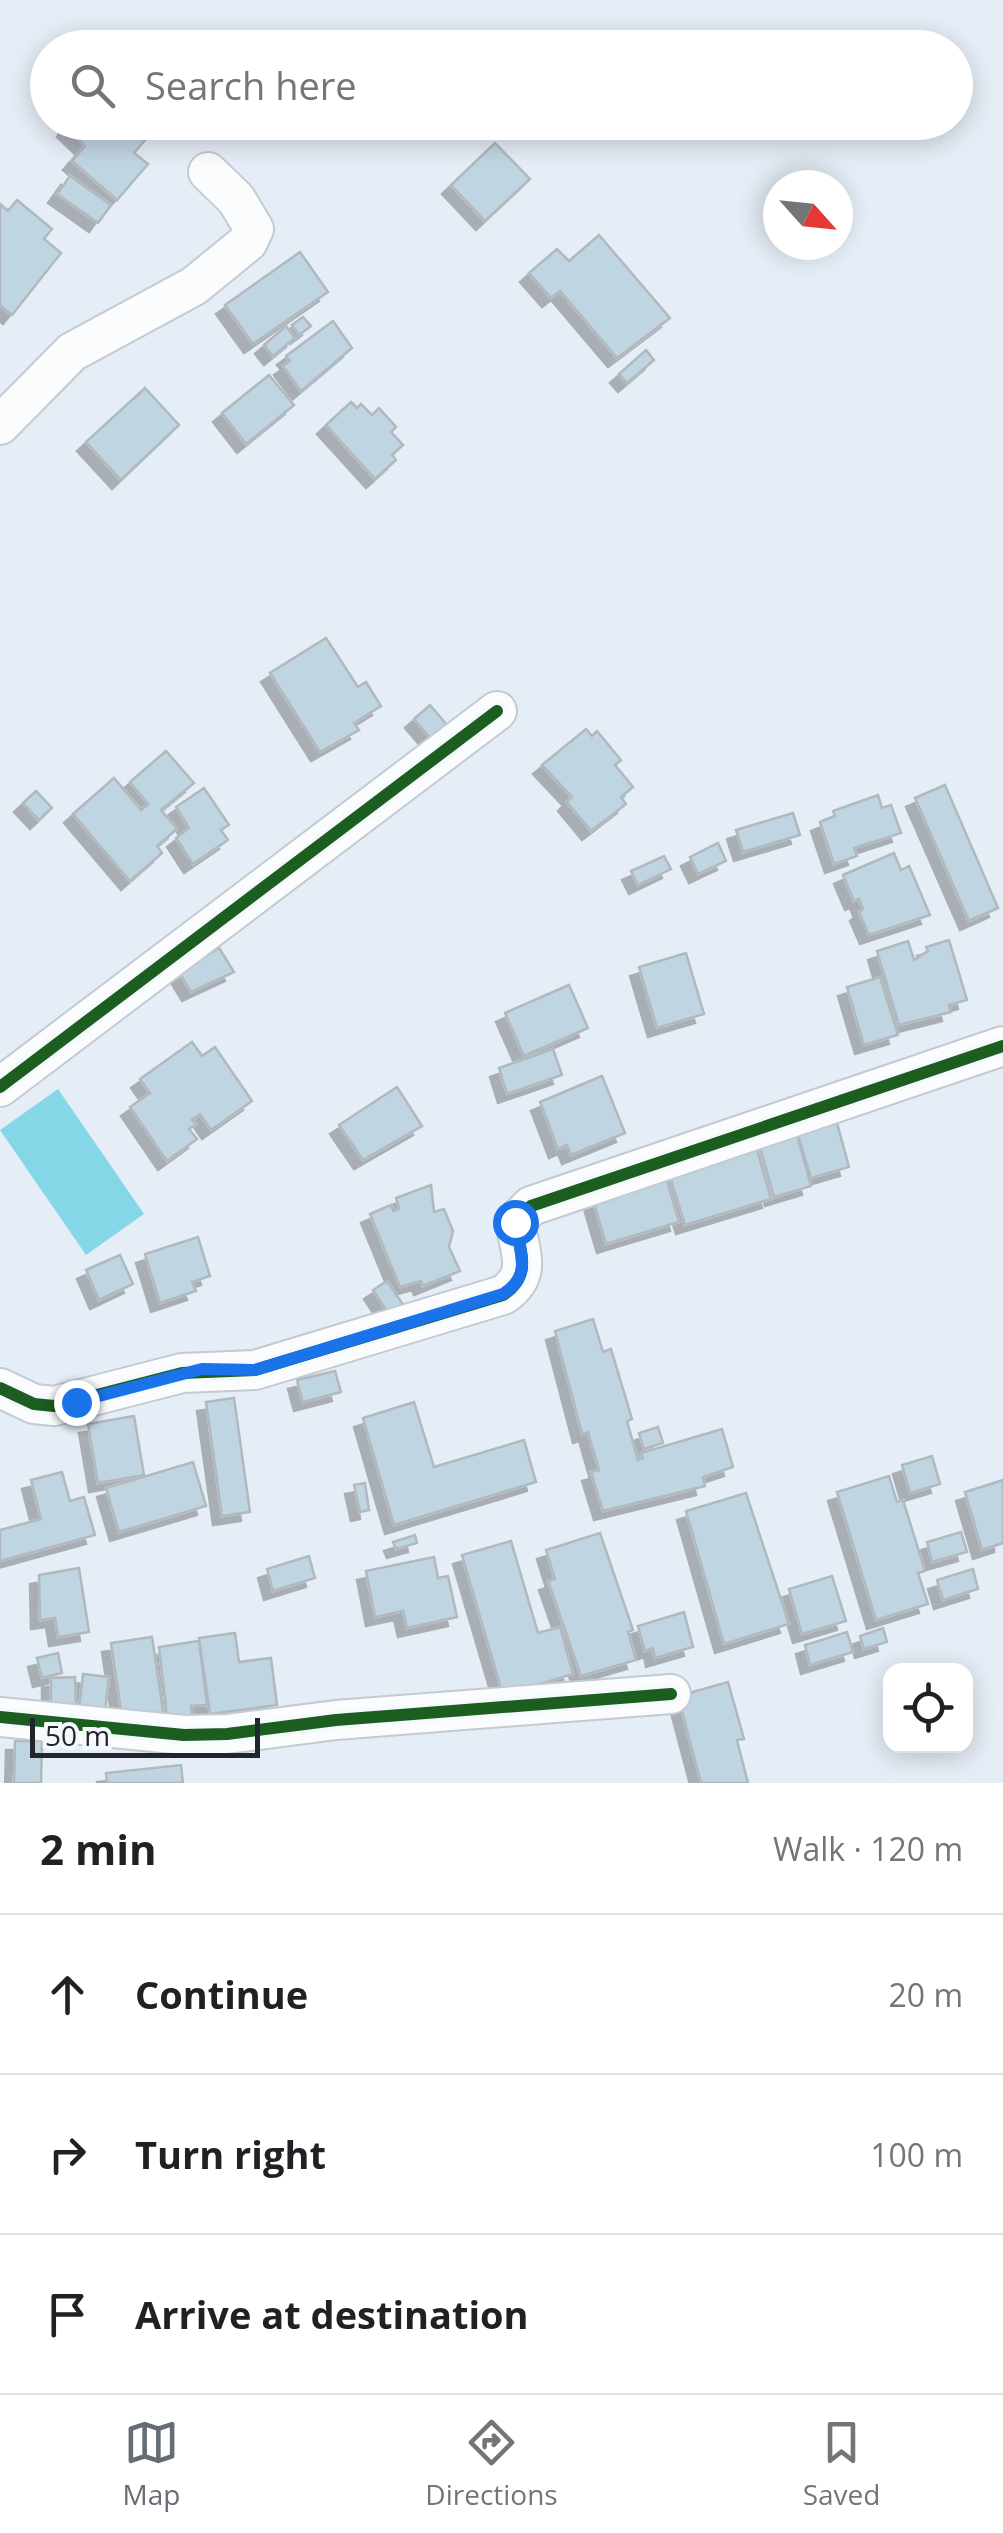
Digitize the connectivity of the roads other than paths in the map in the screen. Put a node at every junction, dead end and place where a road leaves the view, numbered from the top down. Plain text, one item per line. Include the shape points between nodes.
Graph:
1 (208, 172) dead end
2 (0, 425) edge
3 (498, 711) dead end
4 (1003, 1046) edge
5 (0, 1087) edge
6 (0, 1388) edge
7 (671, 1694) dead end
8 (0, 1717) edge

1 - 2 street via 249,215 254,230 248,242 194,286 72,352
3 - 5 street
4 - 6 street via 530,1206 515,1222 524,1272 503,1294 255,1370 192,1371 54,1406
7 - 8 street via 184,1735

